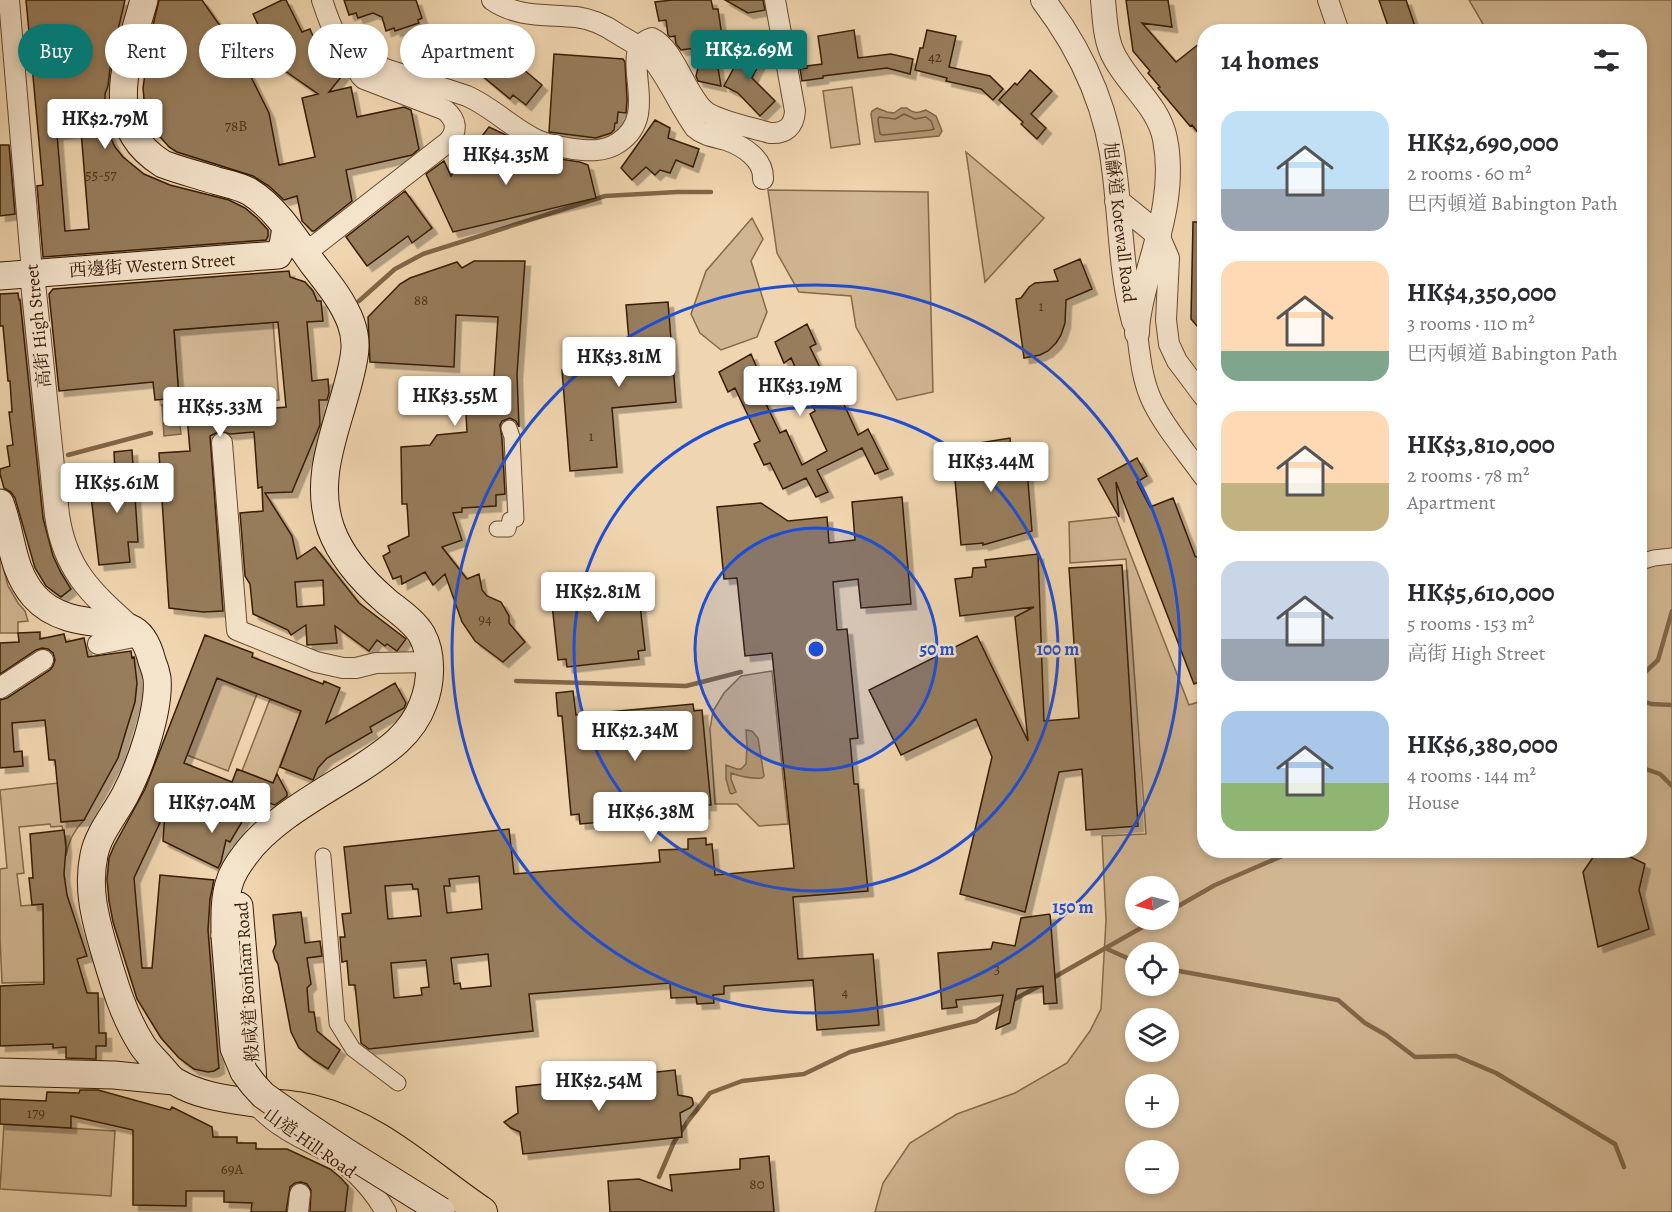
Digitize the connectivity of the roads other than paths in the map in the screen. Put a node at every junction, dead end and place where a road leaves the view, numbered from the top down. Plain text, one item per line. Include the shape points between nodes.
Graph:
1 (9, 0) edge
2 (144, 0) edge
3 (322, 0) edge
4 (492, 0) edge
5 (775, 0) edge
6 (1043, 0) edge
7 (1103, 0) edge
8 (1328, 0) edge
9 (331, 24) edge
10 (1336, 24) edge
11 (640, 47) junction
12 (388, 70) edge
13 (363, 78) edge
14 (763, 179) dead end
15 (1117, 201) junction
16 (1159, 235) junction
17 (1121, 250) junction
18 (290, 252) junction
19 (32, 273) junction
20 (0, 276) edge
21 (1148, 277) junction
22 (1137, 333) junction
23 (1197, 388) edge
24 (509, 428) dead end
25 (222, 443) dead end
26 (1197, 467) edge
27 (0, 503) edge
28 (497, 529) dead end
29 (1672, 556) edge
30 (1647, 560) edge
31 (134, 631) junction
32 (98, 644) dead end
33 (43, 660) dead end
34 (429, 662) junction
35 (0, 688) edge
36 (253, 844) junction
37 (323, 855) dead end
38 (0, 1072) edge
39 (174, 1082) junction
40 (398, 1083) dead end
41 (254, 1103) junction
42 (443, 1211) edge
43 (386, 1212) edge
44 (482, 1212) edge

1 - 19 street, 高街 High Street
2 - 18 main road, 般咸道 Bonham Road via 123,81 125,115 135,138 164,165 252,194 286,228
3 - 9 street
4 - 11 street via 520,13 596,21
5 - 11 street via 795,111 794,122 783,132 770,133 710,114 659,42 652,38
6 - 15 street, 旭龢道 Kotewall Road via 1061,23 1094,87 1107,130
7 - 16 street via 1112,51 1156,116 1165,139 1167,186
8 - 10 street
11 - 12 street via 636,63 640,97 634,127 611,147 597,151 544,143 482,103
11 - 14 street via 655,63 695,128 748,153 763,169
13 - 18 street via 445,111 452,118 454,133 448,142 317,244
15 - 16 street
15 - 17 street, 旭龢道 Kotewall Road
16 - 21 street
16 - 23 street via 1169,258 1169,344
17 - 21 street
17 - 22 street, 旭龢道 Kotewall Road via 1127,297
18 - 19 main road, 西邊街 Western Street
18 - 34 main road, 般咸道 Bonham Road via 338,298 355,336 354,356 324,488 336,542 356,570 422,635
19 - 20 main road, 西邊街 Western Street
19 - 31 street, 高街 High Street via 63,544 85,584
21 - 22 street
22 - 26 street, 旭龢道 Kotewall Road via 1151,399
24 - 28 street via 516,519 510,520 508,529
25 - 34 street via 237,630 316,662 343,668
27 - 31 main road via 24,584 40,602 65,617
29 - 30 street
31 - 32 street
31 - 39 main road via 147,645 157,676 156,702 134,777 97,844 91,895 119,1000 144,1048
33 - 35 street
34 - 36 main road, 般咸道 Bonham Road via 429,686 422,707 402,738 282,819
36 - 41 main road, 般咸道 Bonham Road via 242,877 239,907
36 - 42 main road, 般咸道 Bonham Road, bridge via 235,869 225,900 234,1048 244,1072 263,1095 304,1124
37 - 40 street via 337,1023 353,1049
38 - 39 main road
39 - 41 main road via 205,1094
41 - 43 street, 山道 Hill Road via 283,1128 344,1164 371,1190
41 - 44 main road via 314,1110 369,1132

